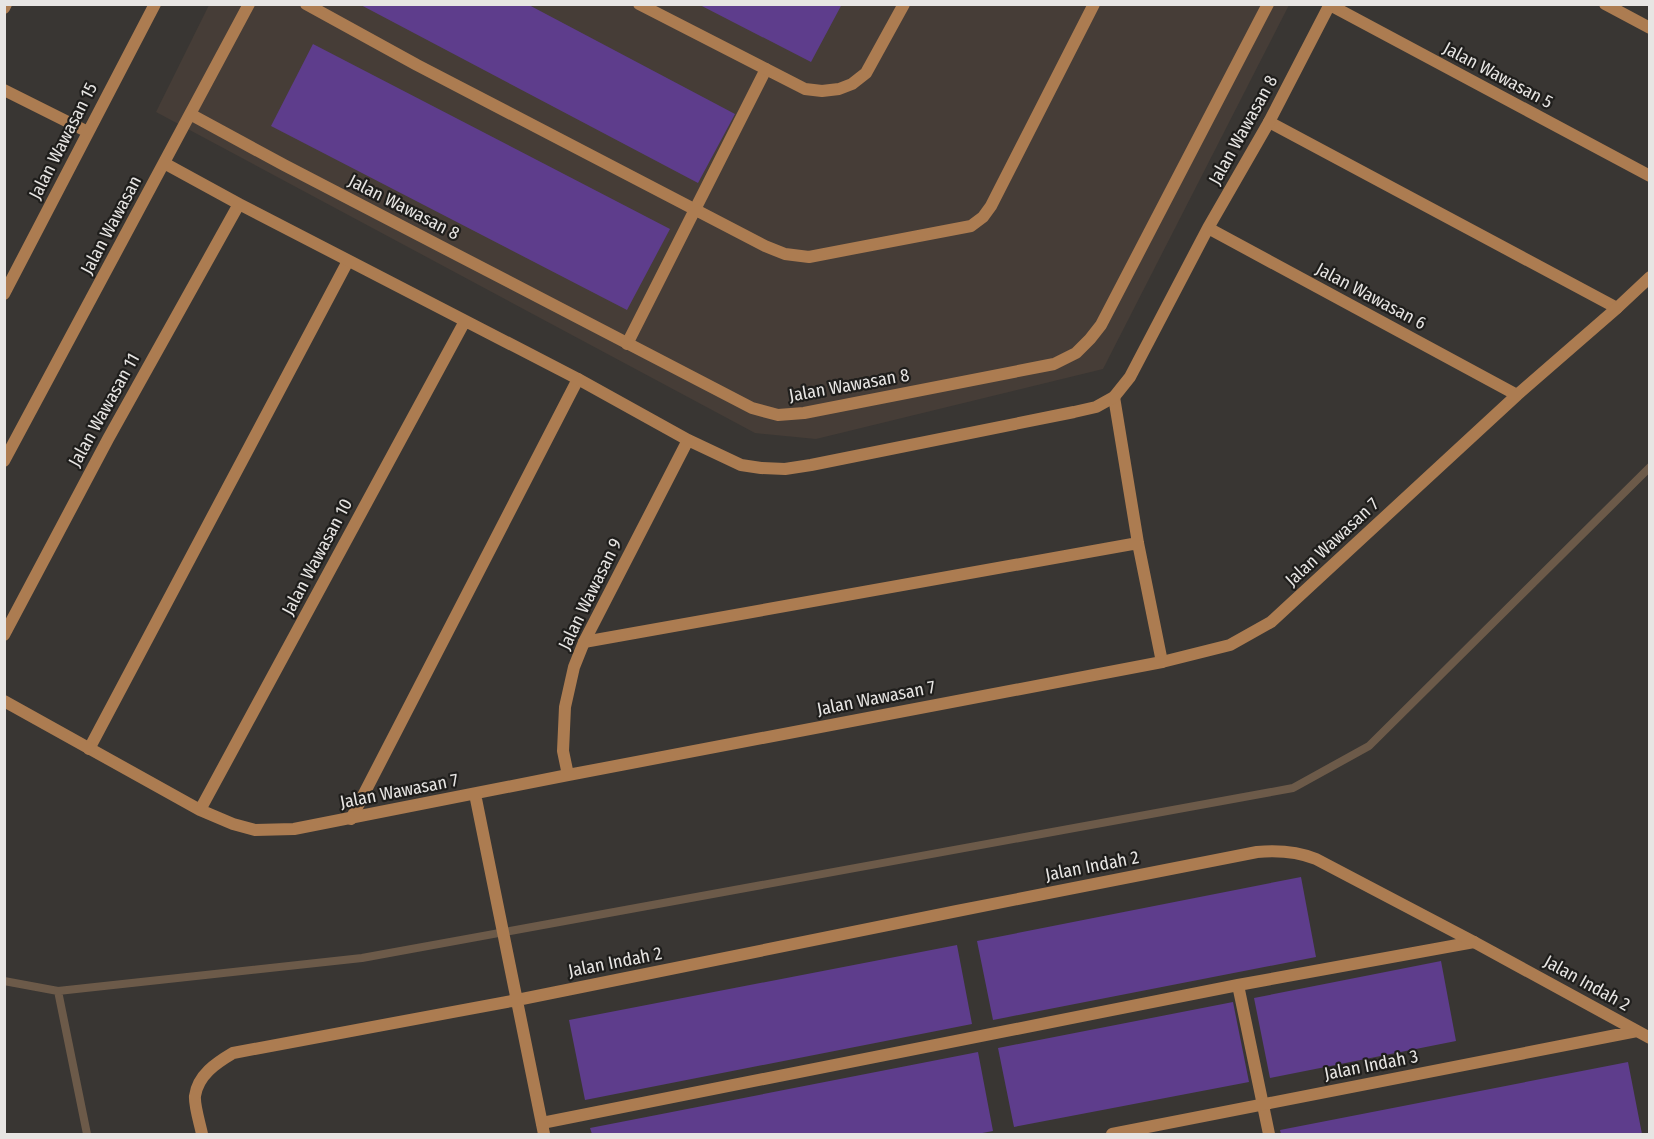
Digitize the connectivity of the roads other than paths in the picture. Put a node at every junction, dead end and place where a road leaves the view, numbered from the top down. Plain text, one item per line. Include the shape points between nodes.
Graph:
1 (155, 4) edge
2 (249, 4) edge
3 (306, 4) edge
4 (639, 4) edge
5 (904, 4) edge
6 (1094, 4) edge
7 (1268, 4) edge
8 (1605, 4) edge
9 (1330, 5) edge
10 (1650, 28) edge
11 (766, 69) junction
12 (4, 90) edge
13 (190, 114) junction
14 (1269, 122) junction
15 (88, 132) junction
16 (164, 163) junction
17 (1650, 176) edge
18 (239, 204) junction
19 (696, 210) junction
20 (1208, 228) junction
21 (348, 261) junction
22 (1650, 277) edge
23 (4, 294) edge
24 (1617, 308) junction
25 (465, 321) junction
26 (627, 344) junction
27 (578, 379) junction
28 (1517, 395) junction
29 (1114, 397) junction
30 (688, 440) junction
31 (4, 461) edge
32 (1138, 543) junction
33 (4, 635) edge
34 (584, 642) junction
35 (1162, 662) junction
36 (4, 701) edge
37 (89, 749) junction
38 (568, 775) junction
39 (476, 794) junction
40 (200, 810) junction
41 (351, 819) junction
42 (1474, 942) junction
43 (1238, 985) junction
44 (517, 1000) junction
45 (1638, 1031) junction
46 (1650, 1038) edge
47 (1264, 1104) junction
48 (543, 1129) edge
49 (202, 1134) edge
50 (1112, 1134) edge
51 (1269, 1134) edge

1 - 15 street, Jalan Wawasan 15
2 - 13 street, Jalan Wawasan
3 - 19 street
4 - 11 street
5 - 11 street via 866,73 852,84 822,92 805,90
6 - 19 street via 991,206 971,226 809,257 765,246
7 - 26 street, Jalan Wawasan 8 via 1101,325 1076,353 1054,364 778,416 752,408
8 - 10 street
9 - 14 street, Jalan Wawasan 8
9 - 17 street, Jalan Wawasan 5
11 - 19 street
12 - 15 street
13 - 16 street, Jalan Wawasan
13 - 26 street, Jalan Wawasan 8
14 - 20 street, Jalan Wawasan 8
14 - 24 street
15 - 23 street, Jalan Wawasan 15
16 - 18 street
16 - 31 street, Jalan Wawasan
18 - 21 street
18 - 33 street, Jalan Wawasan 11
19 - 26 street
20 - 28 street, Jalan Wawasan 6
20 - 29 street, Jalan Wawasan 8 via 1130,377
21 - 25 street
21 - 37 street
22 - 24 street, Jalan Wawasan 7
24 - 28 street, Jalan Wawasan 7
25 - 27 street
25 - 40 street, Jalan Wawasan 10
27 - 30 street
27 - 41 street
28 - 35 street, Jalan Wawasan 7 via 1272,622 1230,645
29 - 30 street via 1096,407 1074,412 785,468 741,465
29 - 32 street
30 - 34 street, Jalan Wawasan 9
32 - 34 street
32 - 35 street
34 - 38 street, Jalan Wawasan 9 via 565,707 563,751
35 - 38 street, Jalan Wawasan 7
36 - 37 street, Jalan Wawasan 7
37 - 40 street, Jalan Wawasan 7
38 - 39 street, Jalan Wawasan 7
39 - 41 street, Jalan Wawasan 7
39 - 44 street
40 - 41 street, Jalan Wawasan 7 via 255,830 294,829
42 - 43 street
42 - 44 street, Jalan Indah 2 via 1316,859 1302,853 1273,851
42 - 45 street, Jalan Indah 2
43 - 47 street
43 - 48 street
44 - 48 street
44 - 49 street, Jalan Indah 2 via 233,1053 208,1071 200,1083 195,1097
45 - 46 street, Jalan Indah 2
45 - 47 street, Jalan Indah 3
47 - 50 street, Jalan Indah 3
47 - 51 street

